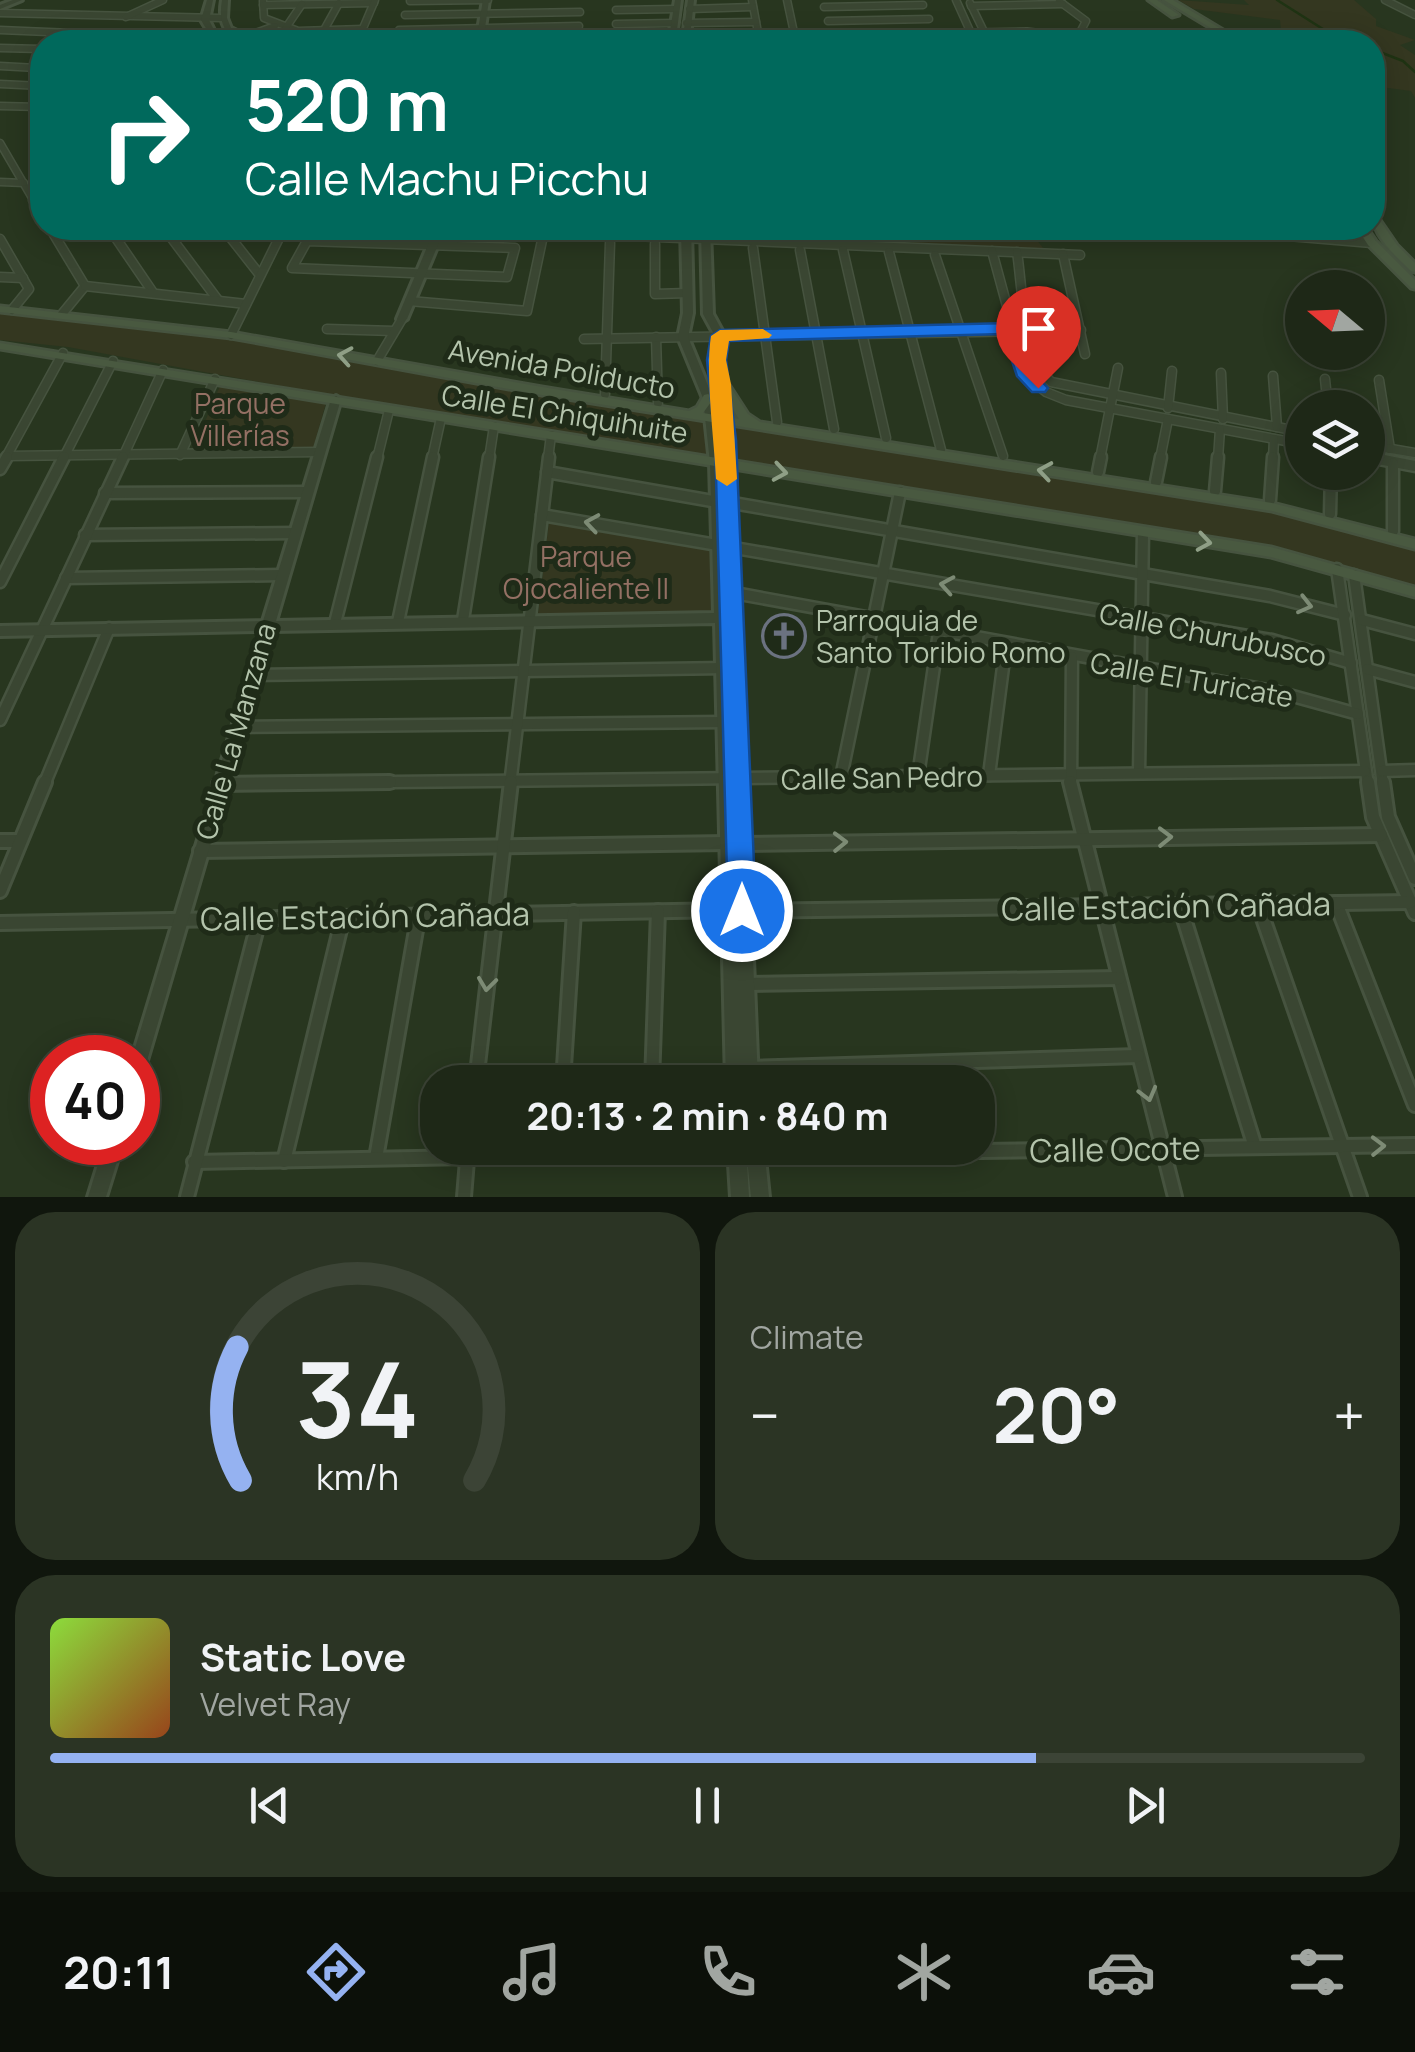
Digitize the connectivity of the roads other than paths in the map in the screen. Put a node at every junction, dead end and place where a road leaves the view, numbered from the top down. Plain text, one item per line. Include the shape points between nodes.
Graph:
1 (19, 0) edge
2 (164, 0) edge
3 (210, 0) edge
4 (225, 0) edge
5 (410, 0) edge
6 (487, 0) edge
7 (581, 0) edge
8 (616, 0) edge
9 (787, 0) edge
10 (956, 0) edge
11 (1152, 0) edge
12 (1168, 0) edge
13 (1385, 0) edge
14 (375, 2) edge
15 (922, 2) edge
16 (1061, 2) edge
17 (263, 3) edge
18 (823, 3) edge
19 (970, 3) edge
20 (302, 4) junction
21 (339, 4) junction
22 (677, 4) edge
23 (691, 4) edge
24 (752, 4) edge
25 (1415, 4) edge
26 (1399, 7) junction
27 (616, 10) junction
28 (1, 12) edge
29 (484, 14) junction
30 (1415, 15) edge
31 (111, 17) junction
32 (126, 18) junction
33 (221, 18) junction
34 (579, 19) junction
35 (177, 20) junction
36 (205, 20) junction
37 (266, 20) junction
38 (292, 20) junction
39 (402, 22) junction
40 (756, 22) junction
41 (674, 23) junction
42 (686, 23) junction
43 (616, 24) junction
44 (275, 26) junction
45 (481, 28) junction
46 (285, 29) junction
47 (0, 30) edge
48 (97, 30) edge
49 (168, 30) edge
50 (214, 30) edge
51 (229, 30) edge
52 (264, 30) edge
53 (324, 30) joint
54 (363, 30) edge
55 (399, 30) edge
56 (579, 30) edge
57 (616, 30) edge
58 (673, 30) edge
59 (686, 30) edge
60 (757, 30) edge
61 (793, 30) edge
62 (969, 30) edge
63 (983, 30) edge
64 (1082, 30) edge
65 (1203, 30) edge
66 (1219, 30) edge
67 (30, 31) edge
68 (0, 48) edge
69 (30, 49) edge
70 (0, 66) edge
71 (30, 66) edge
72 (30, 76) edge
73 (0, 84) edge
74 (20, 85) junction
75 (30, 85) edge
76 (4, 106) edge
77 (30, 107) edge
78 (0, 113) edge
79 (0, 143) edge
80 (0, 182) edge
81 (24, 183) junction
82 (30, 194) edge
83 (1385, 234) edge
84 (0, 238) edge
85 (57, 240) edge
86 (117, 240) edge
87 (173, 240) edge
88 (233, 240) edge
89 (276, 240) edge
90 (436, 240) edge
91 (542, 240) edge
92 (686, 240) edge
93 (704, 240) edge
94 (816, 240) edge
95 (1338, 240) edge
96 (1370, 240) edge
97 (610, 243) dead end
98 (1372, 243) junction
99 (433, 244) junction
100 (655, 244) dead end
101 (753, 248) dead end
102 (800, 250) dead end
103 (844, 250) dead end
104 (992, 251) junction
105 (889, 252) dead end
106 (1017, 252) junction
107 (1063, 254) junction
108 (935, 255) dead end
109 (1080, 255) dead end
110 (268, 258) junction
111 (250, 262) junction
112 (16, 266) junction
113 (1415, 269) edge
114 (421, 272) junction
115 (0, 275) edge
116 (260, 275) junction
117 (141, 276) junction
118 (22, 278) junction
119 (206, 285) junction
120 (84, 286) junction
121 (1415, 286) edge
122 (111, 287) junction
123 (152, 291) junction
124 (688, 294) junction
125 (180, 295) junction
126 (218, 300) junction
127 (409, 301) junction
128 (246, 304) junction
129 (6, 310) edge
130 (62, 314) junction
131 (402, 319) joint
132 (1010, 328) junction
133 (1029, 328) junction
134 (327, 329) dead end
135 (960, 330) junction
136 (1080, 330) junction
137 (394, 332) junction
138 (862, 332) junction
139 (814, 333) junction
140 (910, 333) junction
141 (766, 334) junction
142 (231, 335) junction
143 (720, 336) junction
144 (683, 337) junction
145 (656, 338) junction
146 (584, 339) dead end
147 (608, 339) junction
148 (0, 346) edge
149 (63, 353) junction
150 (1085, 354) dead end
151 (113, 361) junction
152 (377, 361) junction
153 (717, 364) junction
154 (695, 366) junction
155 (1118, 368) dead end
156 (163, 370) junction
157 (1172, 370) dead end
158 (1220, 373) dead end
159 (1273, 376) dead end
160 (215, 379) junction
161 (1325, 379) dead end
162 (1379, 380) dead end
163 (722, 384) junction
164 (1326, 390) edge
165 (605, 394) dead end
166 (708, 398) junction
167 (336, 399) junction
168 (658, 402) dead end
169 (1114, 403) junction
170 (389, 410) junction
171 (1168, 414) junction
172 (689, 415) junction
173 (442, 418) junction
174 (719, 420) junction
175 (1222, 424) junction
176 (771, 425) junction
177 (494, 426) junction
178 (1277, 427) junction
179 (834, 429) dead end
180 (1285, 429) edge
181 (551, 435) junction
182 (886, 438) dead end
183 (1274, 439) junction
184 (1285, 441) edge
185 (1385, 448) edge
186 (1390, 449) junction
187 (941, 450) dead end
188 (318, 452) junction
189 (1415, 453) edge
190 (180, 455) junction
191 (7, 456) junction
192 (65, 456) junction
193 (123, 456) junction
194 (1003, 456) dead end
195 (1385, 461) edge
196 (1393, 462) junction
197 (721, 463) junction
198 (1415, 466) edge
199 (0, 469) edge
200 (546, 472) junction
201 (1098, 472) dead end
202 (1156, 482) dead end
203 (1331, 490) edge
204 (1215, 491) dead end
205 (308, 492) junction
206 (900, 492) junction
207 (105, 493) junction
208 (1270, 500) dead end
209 (722, 502) junction
210 (1330, 514) dead end
211 (542, 515) junction
212 (892, 531) junction
213 (1393, 531) dead end
214 (294, 533) junction
215 (1143, 533) junction
216 (86, 535) junction
217 (1415, 544) edge
218 (724, 545) junction
219 (1337, 569) junction
220 (883, 574) junction
221 (1142, 574) junction
222 (281, 575) junction
223 (1354, 576) junction
224 (66, 578) junction
225 (0, 582) edge
226 (729, 592) junction
227 (1415, 592) edge
228 (1345, 615) junction
229 (721, 618) junction
230 (1140, 618) junction
231 (463, 620) junction
232 (530, 620) junction
233 (873, 620) junction
234 (1362, 620) junction
235 (335, 622) junction
236 (398, 622) junction
237 (266, 624) junction
238 (109, 628) junction
239 (42, 630) junction
240 (0, 632) edge
241 (939, 632) junction
242 (1415, 634) edge
243 (1006, 644) junction
244 (1072, 657) junction
245 (1352, 663) junction
246 (727, 668) junction
247 (1140, 668) junction
248 (1367, 669) junction
249 (524, 670) junction
250 (252, 675) junction
251 (1415, 682) edge
252 (1358, 714) junction
253 (0, 720) edge
254 (518, 722) junction
255 (724, 722) junction
256 (237, 727) junction
257 (1364, 770) junction
258 (1415, 770) edge
259 (1382, 771) junction
260 (1139, 773) junction
261 (1068, 774) junction
262 (989, 775) junction
263 (918, 776) junction
264 (842, 777) junction
265 (511, 781) junction
266 (733, 781) junction
267 (219, 784) junction
268 (1381, 835) junction
269 (1082, 838) junction
270 (0, 841) edge
271 (20, 841) junction
272 (503, 844) junction
273 (735, 844) junction
274 (200, 850) junction
275 (1415, 878) edge
276 (0, 891) edge
277 (1336, 903) junction
278 (1258, 904) junction
279 (1102, 906) junction
280 (1180, 906) junction
281 (1412, 908) edge
282 (658, 911) junction
283 (736, 911) junction
284 (574, 912) junction
285 (496, 913) junction
286 (419, 914) junction
287 (343, 917) junction
288 (181, 920) junction
289 (259, 920) junction
290 (0, 923) edge
291 (1119, 978) junction
292 (746, 984) junction
293 (147, 1035) edge
294 (1138, 1056) junction
295 (478, 1065) edge
296 (564, 1065) edge
297 (653, 1065) edge
298 (735, 1065) edge
299 (750, 1065) edge
300 (954, 1065) edge
301 (1415, 1105) edge
302 (1415, 1145) edge
303 (1341, 1146) junction
304 (1255, 1147) junction
305 (1163, 1148) junction
306 (995, 1149) edge
307 (420, 1156) edge
308 (376, 1158) junction
309 (284, 1160) junction
310 (194, 1162) junction
311 (107, 1165) edge
312 (467, 1165) edge
313 (744, 1165) edge
314 (750, 1165) edge
315 (97, 1197) edge
316 (187, 1197) edge
317 (464, 1197) edge
318 (740, 1197) edge
319 (760, 1197) edge
320 (1175, 1197) edge
321 (1360, 1197) edge

1 - 28 street
2 - 32 street
3 - 36 street
4 - 33 street
5 - 6 street
5 - 39 street
6 - 29 street
7 - 34 street
8 - 27 street
9 - 61 street
10 - 62 street
11 - 65 main road
12 - 66 main road
13 - 26 street
14 - 21 street
14 - 54 street
15 - 18 street
15 - 18 street via 930,21 829,24
16 - 19 street
16 - 64 street via 1086,21
17 - 20 street
17 - 37 street
19 - 63 street
20 - 21 street
20 - 38 street
21 - 53 street
22 - 27 street
22 - 41 street
23 - 24 street
23 - 42 street
24 - 40 street
25 - 26 street
26 - 30 street
27 - 43 street
28 - 31 street
29 - 34 street
29 - 39 street
29 - 45 street
31 - 32 street
31 - 48 street
32 - 35 street
33 - 36 street
33 - 51 street
34 - 45 street
34 - 56 street
35 - 36 street
35 - 49 street
36 - 50 street
37 - 38 street
37 - 44 street
38 - 46 street
39 - 45 street
39 - 55 street
40 - 42 street
40 - 60 street
41 - 43 street
41 - 58 street
42 - 59 street
43 - 57 street
44 - 46 street
44 - 52 street
46 - 53 street
47 - 67 street
68 - 69 street
70 - 71 street
72 - 74 street
73 - 74 street
74 - 75 street
76 - 77 street
76 - 78 street
79 - 81 street
80 - 81 street
81 - 82 street
83 - 113 main road
84 - 112 street
85 - 120 street
86 - 117 street
87 - 119 street
88 - 111 street
89 - 110 street
90 - 99 street
91 - 127 street via 527,311
92 - 124 street
93 - 143 street via 708,314
94 - 104 street
95 - 98 street
96 - 98 main road
97 - 147 street
98 - 121 main road
99 - 114 street
99 - 114 street via 515,248 507,277
99 - 114 street via 307,240 292,268
100 - 124 street via 655,294
101 - 141 street
102 - 139 street
103 - 138 street
104 - 106 street
104 - 132 street
105 - 140 street
106 - 107 street
106 - 133 street
107 - 109 street
107 - 136 street
108 - 135 street
110 - 111 street
110 - 116 street
111 - 116 street
112 - 115 street
112 - 118 street
114 - 127 street
115 - 118 street
116 - 128 street
117 - 122 street
117 - 123 street
118 - 129 street via 29,289
119 - 125 street
119 - 126 street
120 - 122 street
120 - 130 street
122 - 123 street
123 - 125 street
124 - 144 street
125 - 126 street
126 - 128 street
127 - 131 street
128 - 142 street
129 - 130 main road, Avenida Poliducto
130 - 142 main road, Avenida Poliducto
131 - 137 street
132 - 133 street
132 - 135 street
132 - 169 street via 1026,376 1038,388 1066,400
133 - 136 street
133 - 169 street via 1046,378
134 - 137 street
135 - 140 street
135 - 194 street
136 - 150 street
137 - 152 street
138 - 139 street
138 - 140 street
138 - 182 street
139 - 141 street
139 - 179 street
140 - 187 street
141 - 143 street
141 - 176 street
152 -> 142 main road, Avenida Poliducto
143 - 144 street
143 - 153 street
144 - 145 street
144 - 154 street
145 - 147 street
145 - 168 street
146 - 147 street
147 - 165 street
148 - 149 main road, Calle El Chiquihuite
149 - 151 main road, Calle El Chiquihuite
149 - 191 street
151 - 156 main road, Calle El Chiquihuite
151 - 192 street
152 - 172 main road, Avenida Poliducto
153 - 154 street
153 - 163 street
154 - 166 street
155 - 169 street
156 - 160 main road, Calle El Chiquihuite
156 - 193 street
157 - 171 street
158 - 175 street
159 - 178 street
160 - 167 main road, Calle El Chiquihuite
160 - 190 street
161 - 164 street
162 - 186 street
163 - 174 street
163 - 176 main road via 744,418
166 - 172 main road
166 - 174 street
167 - 170 main road, Calle El Chiquihuite
167 - 188 street, Calle La Manzana
169 - 171 street
169 - 201 street
170 - 173 main road, Calle El Chiquihuite
170 - 235 street
171 - 175 street
171 - 202 street
172 - 174 main road, Avenida Poliducto
173 - 177 main road, Calle El Chiquihuite
173 - 236 street
174 - 176 main road, Avenida Poliducto
174 - 197 street
175 - 178 street
175 - 183 street
175 - 204 street
217 -> 176 main road, Avenida Poliducto via 1272,507
177 - 181 main road, Calle El Chiquihuite
177 - 231 street
178 - 180 street
181 - 197 main road, Calle El Chiquihuite
181 - 200 street
183 - 184 street
183 - 208 street
185 - 186 street
186 - 189 street
188 - 190 street
188 - 205 street, Calle La Manzana
190 - 193 street
191 - 192 street
191 - 199 street
192 - 193 street
192 - 225 street
193 - 207 street
195 - 196 street
196 - 198 street
196 - 213 street
197 -> 206 main road, Calle El Chiquihuite
197 - 209 street
200 - 209 street
200 - 211 street
203 - 210 street
205 - 207 street
205 - 214 street, Calle La Manzana
206 - 212 street
206 - 215 main road, Calle El Chiquihuite
207 - 216 street
209 - 212 street
209 - 218 street
218 -> 211 street, Calle Churubusco
211 - 232 street
212 - 220 street
212 - 221 street
214 - 216 street
214 - 222 street, Calle La Manzana
215 -> 219 main road, Calle El Chiquihuite
215 - 221 street
216 - 224 street
218 - 220 street, Calle Churubusco
218 - 226 street
218 - 229 street
219 - 223 main road, Calle El Chiquihuite
219 - 228 street
230 -> 220 street, Calle Churubusco
220 - 233 street
221 -> 228 street
221 - 230 street
222 - 224 street
222 - 237 street, Calle La Manzana
223 - 227 main road, Calle El Chiquihuite
223 - 234 street
224 - 239 street
226 - 233 street, Calle El Turicate
226 - 246 street
228 - 245 street
229 - 232 street
229 - 246 street
230 - 245 street, Calle Churubusco via 1272,640
230 - 247 street
231 - 232 street
231 - 236 street
232 - 249 street
233 - 241 street, Calle El Turicate
233 - 264 street
234 - 242 street
234 - 248 street
235 - 236 street
235 - 237 street
237 - 238 street
237 - 250 street, Calle La Manzana
238 - 239 street
238 - 271 street
239 - 240 street
239 - 253 street
241 - 243 street, Calle El Turicate
241 - 263 street
243 - 244 street, Calle El Turicate
243 - 262 street
244 - 247 street, Calle El Turicate
244 - 261 street
245 - 252 street
246 - 249 street
246 - 255 street
246 - 266 street
247 - 252 street, Calle El Turicate via 1278,692
247 - 260 street
248 - 251 street
248 - 259 street
249 - 250 street
249 - 254 street
250 - 256 street, Calle La Manzana
252 - 257 street
254 - 255 street
254 - 256 street
254 - 265 street
255 - 266 street
256 - 267 street, Calle La Manzana
257 - 260 street, Calle San Pedro
257 - 268 street
258 - 259 street
259 - 275 street via 1388,818
260 - 261 street, Calle San Pedro
261 - 262 street, Calle San Pedro
261 - 269 street
262 - 263 street, Calle San Pedro
263 - 264 street, Calle San Pedro
264 - 266 street, Calle San Pedro
265 - 266 street, Calle San Pedro
265 - 267 street, Calle San Pedro
265 - 272 street
266 - 273 street
267 - 274 street, Calle La Manzana
269 -> 268 street
268 - 281 street
273 -> 269 street
269 - 279 street
270 - 271 street
271 - 276 street
272 - 273 street
272 - 274 street
272 - 285 street
273 - 283 street
274 - 288 street, Calle La Manzana
277 - 278 street, Calle Estación Cañada
277 - 281 street, Calle Estación Cañada
277 - 301 street
278 - 280 street, Calle Estación Cañada
278 - 303 street
279 - 280 street, Calle Estación Cañada
279 - 283 street, Calle Estación Cañada
279 - 291 street
280 - 304 street
282 - 283 street, Calle Estación Cañada
282 - 284 street, Calle Estación Cañada
282 - 297 street
283 - 292 street
283 - 298 street
284 - 285 street, Calle Estación Cañada
284 - 296 street
285 - 286 street, Calle Estación Cañada
285 -> 295 street
286 - 287 street, Calle Estación Cañada
286 - 308 street
287 - 289 street, Calle Estación Cañada
287 - 309 street
288 - 289 street, Calle Estación Cañada
288 - 290 street, Calle Estación Cañada
288 - 293 street, Calle La Manzana
289 - 310 street
291 - 292 street
291 - 294 street
292 - 299 street
294 - 300 street
294 -> 305 street
303 -> 302 street, Calle Ocote
303 - 304 street, Calle Ocote
303 - 321 street
304 - 305 street, Calle Ocote
305 - 306 street, Calle Ocote
305 - 320 street
307 - 308 street, Calle Ocote
308 - 309 street, Calle Ocote
309 - 310 street, Calle Ocote
310 - 316 street
311 - 315 street
312 - 317 street
313 - 318 street
314 - 319 street

